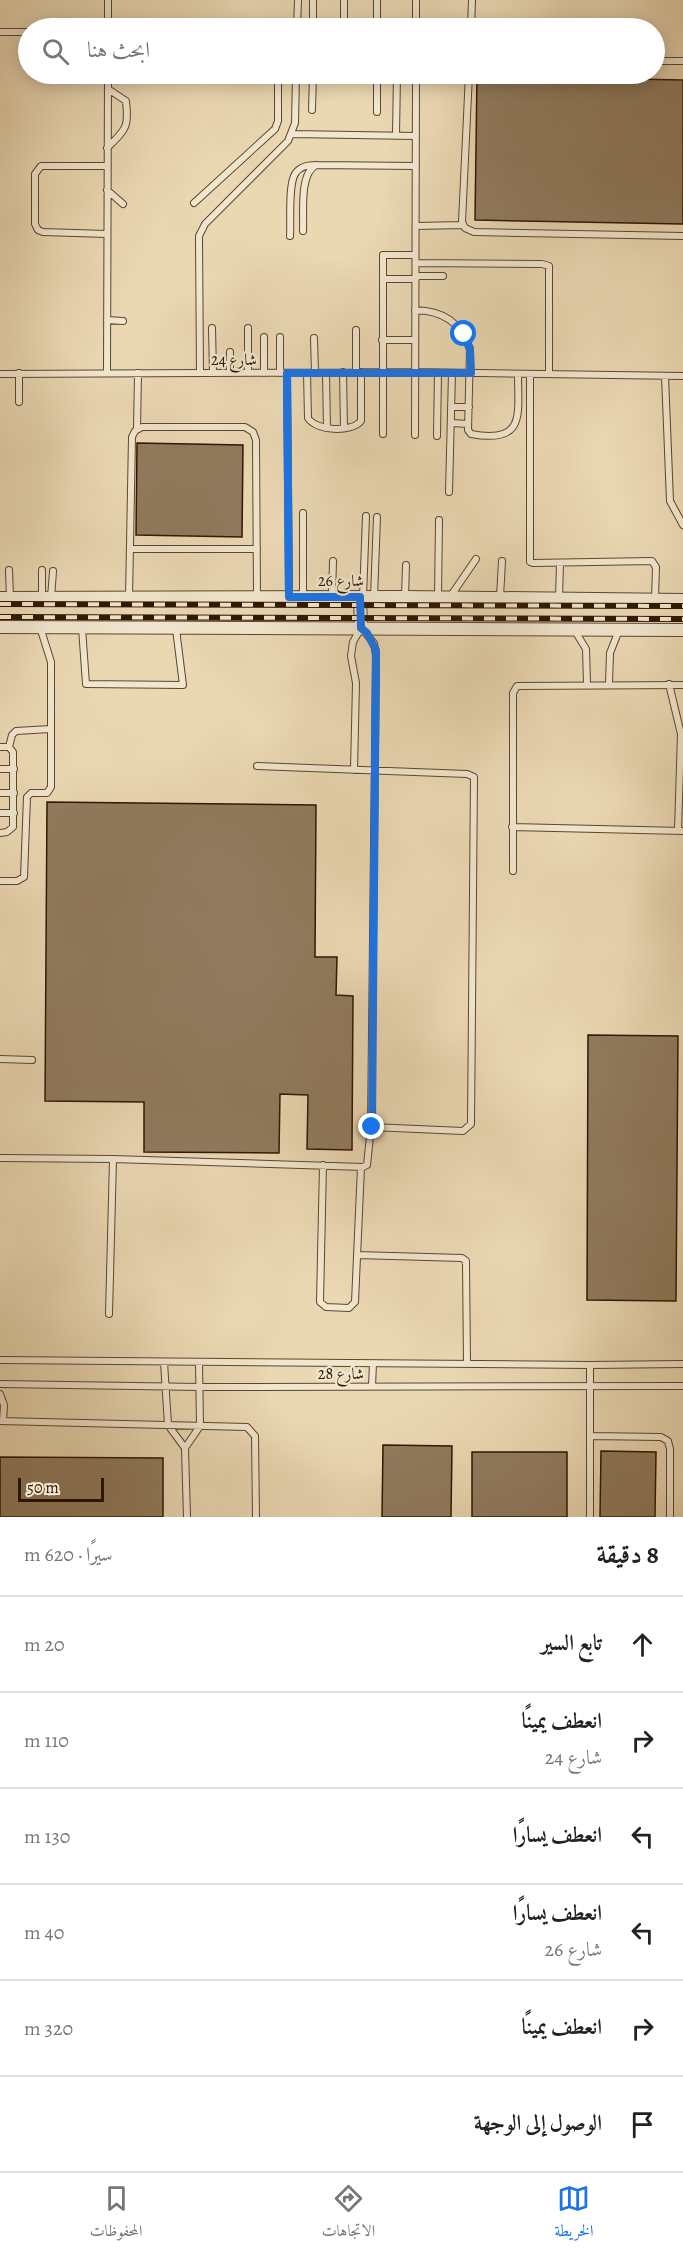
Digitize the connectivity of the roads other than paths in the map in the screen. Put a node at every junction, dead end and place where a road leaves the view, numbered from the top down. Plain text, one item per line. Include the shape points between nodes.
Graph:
1 (108, 0) edge
2 (298, 0) edge
3 (313, 0) edge
4 (344, 0) edge
5 (377, 0) edge
6 (416, 0) edge
7 (472, 0) edge
8 (108, 18) edge
9 (297, 18) edge
10 (313, 18) edge
11 (344, 18) edge
12 (377, 18) edge
13 (416, 18) edge
14 (471, 18) edge
15 (0, 32) edge
16 (18, 32) edge
17 (665, 61) edge
18 (683, 62) edge
19 (108, 84) edge
20 (278, 84) edge
21 (296, 84) edge
22 (313, 84) edge
23 (377, 84) edge
24 (397, 84) edge
25 (416, 84) edge
26 (469, 84) edge
27 (108, 89) junction
28 (312, 110) dead end
29 (377, 112) dead end
30 (292, 134) junction
31 (396, 135) junction
32 (416, 135) junction
33 (107, 148) junction
34 (316, 165) junction
35 (108, 166) junction
36 (416, 166) junction
37 (107, 190) junction
38 (123, 204) dead end
39 (194, 204) dead end
40 (463, 225) junction
41 (416, 226) junction
42 (303, 231) dead end
43 (107, 234) junction
44 (290, 236) dead end
45 (683, 236) edge
46 (416, 255) junction
47 (416, 263) junction
48 (443, 276) dead end
49 (416, 278) junction
50 (383, 279) junction
51 (415, 310) junction
52 (107, 320) junction
53 (123, 321) dead end
54 (212, 328) dead end
55 (248, 328) dead end
56 (356, 330) dead end
57 (264, 337) dead end
58 (280, 337) dead end
59 (314, 338) dead end
60 (382, 340) junction
61 (415, 340) junction
62 (230, 352) dead end
63 (343, 372) junction
64 (359, 372) junction
65 (382, 372) junction
66 (415, 372) junction
67 (19, 373) junction
68 (106, 373) junction
69 (138, 373) junction
70 (200, 373) junction
71 (213, 373) junction
72 (230, 373) junction
73 (248, 373) junction
74 (264, 373) junction
75 (284, 373) junction
76 (307, 373) junction
77 (315, 373) junction
78 (326, 373) junction
79 (438, 373) junction
80 (452, 373) junction
81 (471, 373) junction
82 (0, 374) edge
83 (518, 374) junction
84 (530, 374) junction
85 (549, 374) junction
86 (665, 376) junction
87 (683, 376) edge
88 (19, 402) dead end
89 (451, 407) junction
90 (469, 407) junction
91 (451, 423) junction
92 (468, 424) junction
93 (327, 428) junction
94 (344, 428) junction
95 (137, 429) junction
96 (383, 434) dead end
97 (415, 435) dead end
98 (437, 436) dead end
99 (449, 492) dead end
100 (303, 513) dead end
101 (366, 516) dead end
102 (377, 517) dead end
103 (439, 520) dead end
104 (683, 525) edge
105 (131, 549) junction
106 (257, 549) junction
107 (476, 559) dead end
108 (333, 561) dead end
109 (502, 561) dead end
110 (560, 563) junction
111 (406, 565) dead end
112 (9, 570) dead end
113 (42, 570) dead end
114 (53, 570) dead end
115 (257, 596) junction
116 (289, 597) junction
117 (303, 597) junction
118 (332, 597) junction
119 (365, 597) junction
120 (405, 597) junction
121 (444, 597) junction
122 (500, 597) junction
123 (5, 598) edge
124 (47, 598) junction
125 (129, 598) junction
126 (559, 598) junction
127 (655, 600) junction
128 (683, 600) edge
129 (0, 627) edge
130 (40, 627) junction
131 (82, 628) junction
132 (361, 628) junction
133 (573, 628) junction
134 (176, 629) junction
135 (620, 629) junction
136 (683, 630) edge
137 (586, 684) junction
138 (609, 684) junction
139 (669, 684) junction
140 (683, 685) edge
141 (50, 729) junction
142 (0, 747) edge
143 (9, 747) junction
144 (257, 766) dead end
145 (0, 769) edge
146 (14, 769) junction
147 (354, 770) junction
148 (376, 771) junction
149 (0, 793) edge
150 (14, 793) junction
151 (0, 813) edge
152 (14, 813) junction
153 (512, 826) junction
154 (681, 831) edge
155 (0, 833) edge
156 (513, 871) dead end
157 (0, 881) edge
158 (0, 1059) edge
159 (32, 1059) dead end
160 (372, 1127) junction
161 (0, 1158) edge
162 (113, 1159) junction
163 (323, 1166) junction
164 (361, 1167) junction
165 (357, 1255) junction
166 (109, 1314) dead end
167 (0, 1360) edge
168 (164, 1362) junction
169 (199, 1362) junction
170 (373, 1364) junction
171 (466, 1364) junction
172 (683, 1364) edge
173 (590, 1365) junction
174 (0, 1384) edge
175 (166, 1386) junction
176 (372, 1386) junction
177 (590, 1386) junction
178 (683, 1386) edge
179 (200, 1387) junction
180 (0, 1394) edge
181 (2, 1421) edge
182 (168, 1425) junction
183 (200, 1426) junction
184 (591, 1436) junction
185 (185, 1448) junction
186 (187, 1517) edge
187 (256, 1517) edge
188 (590, 1517) edge
189 (670, 1517) edge

1 - 8 lane
2 - 9 lane
3 - 10 lane
4 - 11 lane
5 - 12 lane
6 - 13 lane
7 - 14 lane
15 - 16 lane
17 - 18 lane
19 - 27 lane
20 - 39 lane via 275,129
21 - 30 lane
22 - 28 lane
23 - 29 lane
24 - 31 lane
25 - 32 lane
26 - 40 lane
27 - 33 lane
27 - 33 lane via 126,101 127,127
30 - 31 lane
30 - 70 lane via 205,224 199,236
31 - 32 lane
32 - 36 lane
33 - 35 lane
34 - 36 lane
34 - 42 lane via 305,178
34 - 44 lane via 302,167 293,178
35 - 37 lane
35 - 43 lane via 41,166 36,171 35,184 35,224 40,231
36 - 41 lane
37 - 38 lane
37 - 43 lane
40 - 41 lane
40 - 45 lane via 474,232
41 - 46 lane
43 - 52 lane
46 - 47 lane
46 - 50 lane via 383,255
47 - 49 lane
47 - 85 lane via 549,266
48 - 49 lane
49 - 50 lane
49 - 51 lane
50 - 60 lane
51 - 61 lane
51 - 81 lane via 432,310 459,328 470,349
52 - 53 lane
52 - 68 lane
54 - 71 lane
55 - 73 lane
56 - 64 lane
57 - 74 lane
58 - 75 lane
59 - 77 lane
60 - 61 lane
60 - 65 lane
61 - 66 lane
62 - 72 lane
63 - 64 lane, شارع 24
63 - 78 lane, شارع 24
63 - 94 lane
64 - 65 lane, شارع 24
64 - 94 lane via 361,421
65 - 66 lane, شارع 24
65 - 96 lane
66 - 79 lane, شارع 24
66 - 97 lane
67 - 68 lane, شارع 24
67 - 82 lane, شارع 24
67 - 88 lane
68 - 69 lane, شارع 24
69 - 70 lane, شارع 24
69 - 95 lane
70 - 71 lane, شارع 24
71 - 72 lane, شارع 24
72 - 73 lane, شارع 24
73 - 74 lane, شارع 24
74 - 75 lane, شارع 24
75 - 76 lane, شارع 24
75 - 116 lane
76 - 77 lane, شارع 24
76 - 93 lane via 308,418 317,427
77 - 78 lane, شارع 24
78 - 93 lane
79 - 80 lane, شارع 24
79 - 98 lane
80 - 81 lane, شارع 24
80 - 89 lane
81 - 83 lane, شارع 24
81 - 90 lane
83 - 84 lane, شارع 24
83 - 92 lane via 518,417 510,431 501,436 473,435
84 - 85 lane, شارع 24
84 - 110 lane via 529,559 533,563
85 - 86 lane, شارع 24
86 - 87 lane, شارع 24
86 - 104 lane via 670,501
89 - 90 lane
89 - 91 lane
90 - 92 lane
91 - 92 lane
91 - 99 lane
93 - 94 lane
95 - 105 lane via 132,437
95 - 106 lane via 245,427 253,432
100 - 117 lane
101 - 119 lane
102 - 119 lane
103 - 121 lane
105 - 106 lane
105 - 125 lane
106 - 115 lane
107 - 121 lane
108 - 118 lane
109 - 122 lane
110 - 126 lane
110 - 127 lane via 652,561 656,567
111 - 120 lane
112 - 123 lane
113 - 124 lane
114 - 124 lane
115 - 116 street, شارع 26
115 - 125 street, شارع 26
116 - 117 street, شارع 26
117 - 118 street, شارع 26
118 - 119 street, شارع 26
119 - 120 street, شارع 26
119 - 132 street
120 - 121 street, شارع 26
121 - 122 street, شارع 26
122 - 126 street, شارع 26
123 - 124 street, شارع 26
124 - 125 street, شارع 26
126 - 127 street, شارع 26
127 - 128 street, شارع 26
129 - 130 street
130 - 131 street
130 - 141 lane via 51,662
131 - 134 street
131 - 134 lane via 86,684 183,685
132 - 133 street
132 - 134 street
132 - 147 lane via 351,656 356,683
132 - 148 lane via 376,650
133 - 135 street
133 - 137 lane via 586,649
135 - 136 street
135 - 138 lane via 610,653
137 - 138 lane
137 - 153 lane via 522,684 514,689
138 - 139 lane
139 - 140 lane
139 - 154 lane via 681,734
141 - 143 lane via 16,731
141 - 157 lane via 51,789 47,793 31,793 27,800 26,874 17,881
142 - 143 lane
143 - 146 lane
144 - 147 lane
145 - 146 lane
146 - 150 lane
147 - 148 lane
148 - 160 lane
148 - 160 lane via 471,775 475,781 471,1122 463,1131
149 - 150 lane
150 - 152 lane
151 - 152 lane
152 - 155 lane via 13,827
153 - 154 lane
153 - 156 lane
158 - 159 lane
160 - 164 lane via 369,1162
161 - 162 lane
162 - 163 lane
162 - 166 lane
163 - 164 lane
163 - 165 lane via 322,1306 353,1306
164 - 165 lane
165 - 171 lane via 466,1261
167 - 168 lane, شارع 28
168 - 169 lane, شارع 28
168 - 175 lane
169 - 170 lane, شارع 28
169 - 179 lane
170 - 171 lane, شارع 28
170 - 176 lane
171 - 173 lane, شارع 28
172 - 173 lane, شارع 28
173 - 177 lane
174 - 175 lane, شارع 28
175 - 179 lane, شارع 28
175 - 182 lane
176 - 177 lane, شارع 28
176 - 179 lane, شارع 28
177 - 178 lane, شارع 28
177 - 184 lane
179 - 183 lane
180 - 181 lane via 4,1405
181 - 182 lane
182 - 183 lane
182 - 185 lane
183 - 185 lane
183 - 187 lane via 240,1426 252,1431
184 - 188 lane
184 - 189 lane via 661,1437 668,1441
185 - 186 lane

